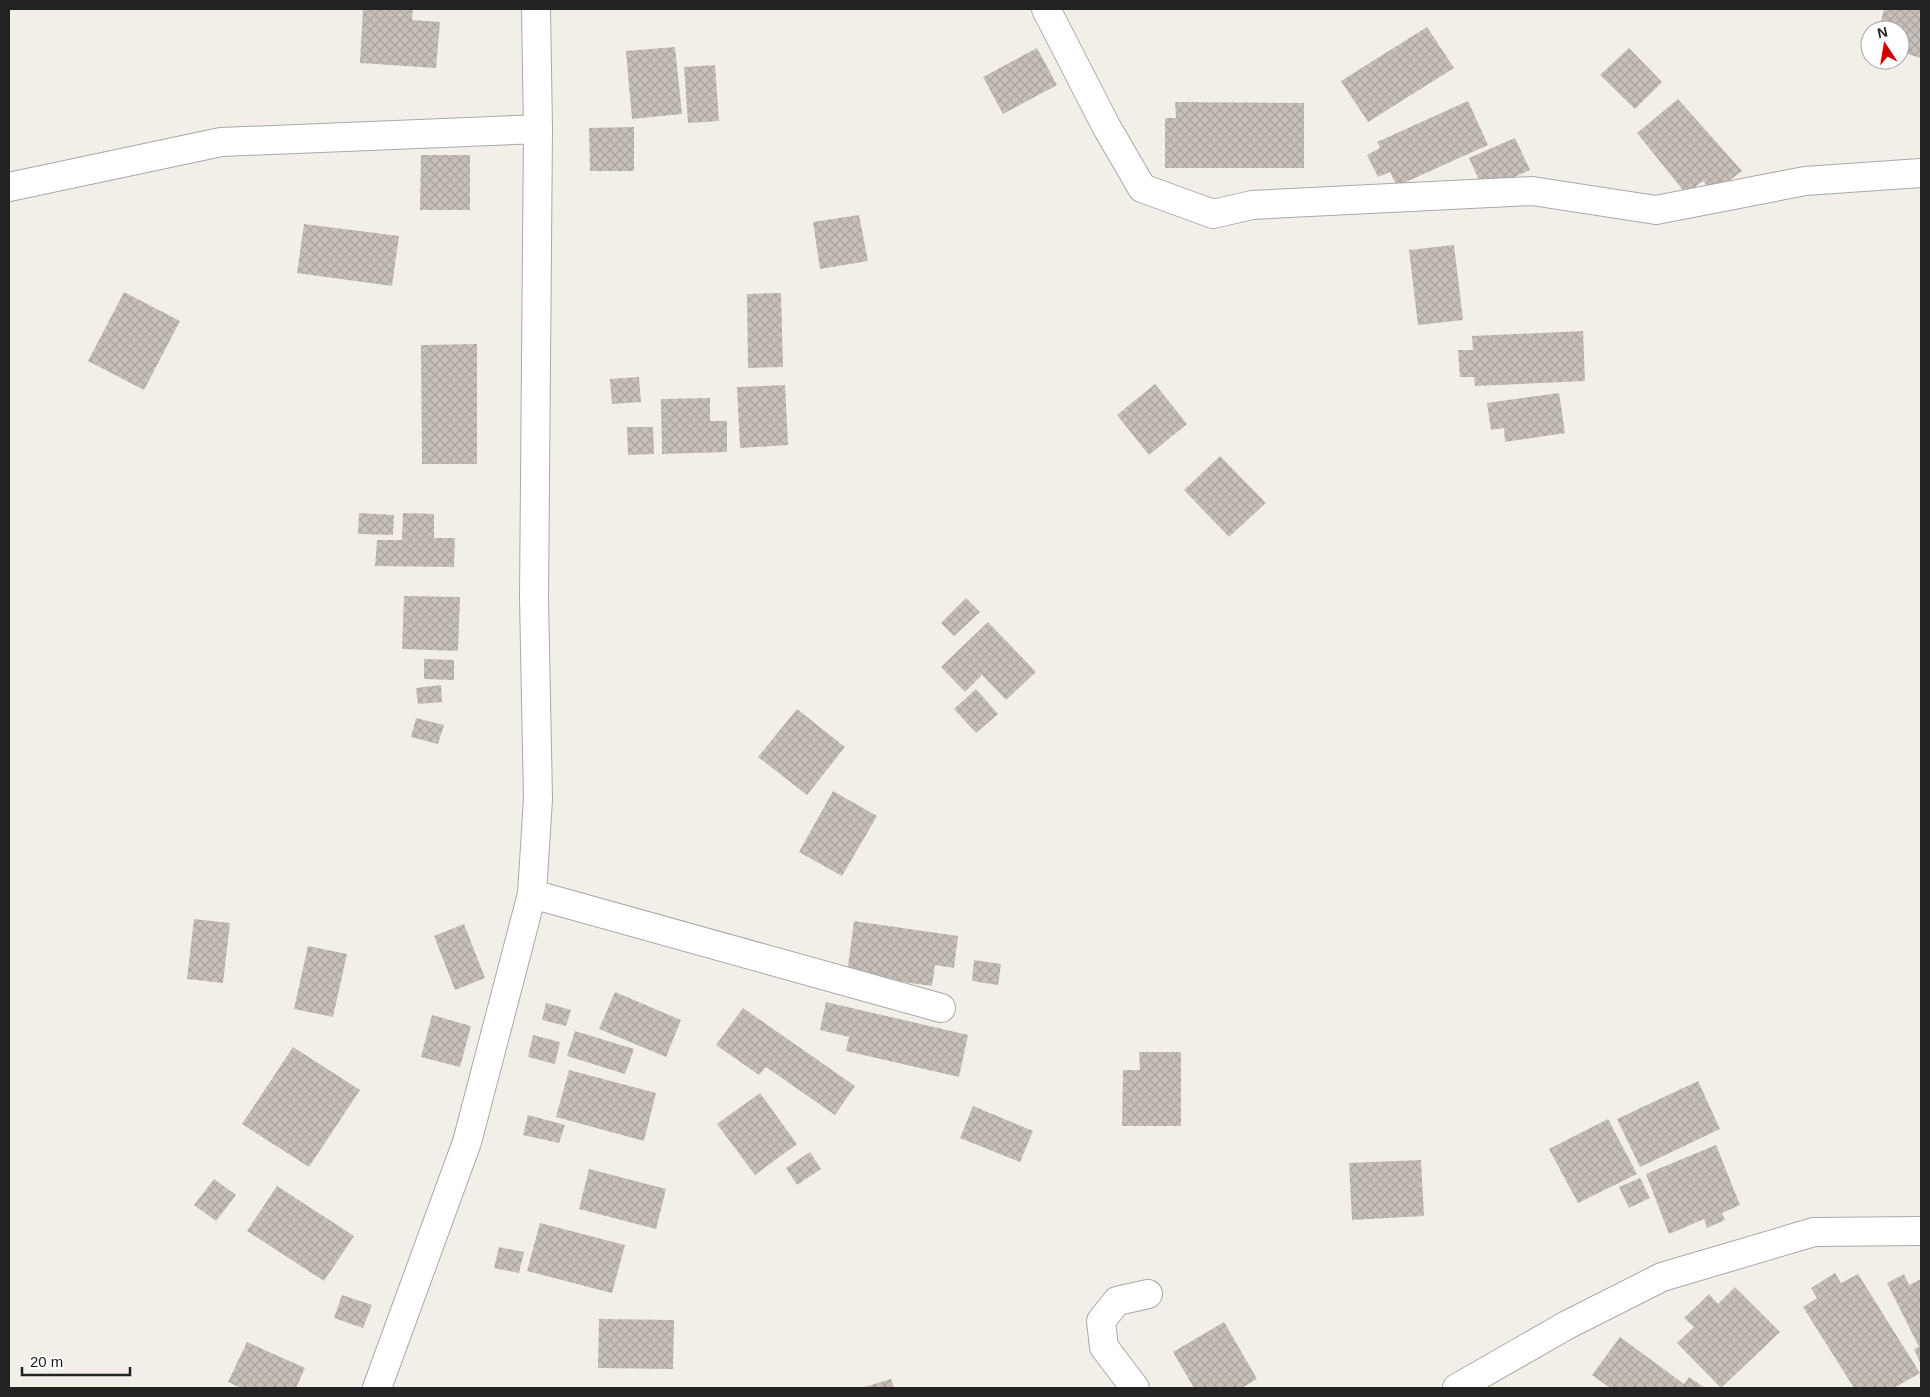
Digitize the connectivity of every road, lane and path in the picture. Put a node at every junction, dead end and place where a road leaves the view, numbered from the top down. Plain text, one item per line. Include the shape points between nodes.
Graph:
1 (536, 9) edge
2 (1046, 9) edge
3 (538, 129) junction
4 (1921, 173) edge
5 (9, 187) edge
6 (532, 894) junction
7 (941, 1008) dead end
8 (1921, 1231) edge
9 (1148, 1294) dead end
10 (378, 1388) edge
11 (1135, 1388) edge
12 (1457, 1388) edge

1 - 3 street
2 - 4 street via 1142,188 1213,214 1252,205 1532,191 1656,210 1805,181
3 - 5 street via 221,142
3 - 6 street via 534,598 538,799
6 - 7 street
6 - 10 street via 467,1142
8 - 12 street via 1814,1232 1662,1277 1567,1325
9 - 11 street via 1117,1301 1101,1321 1104,1347

